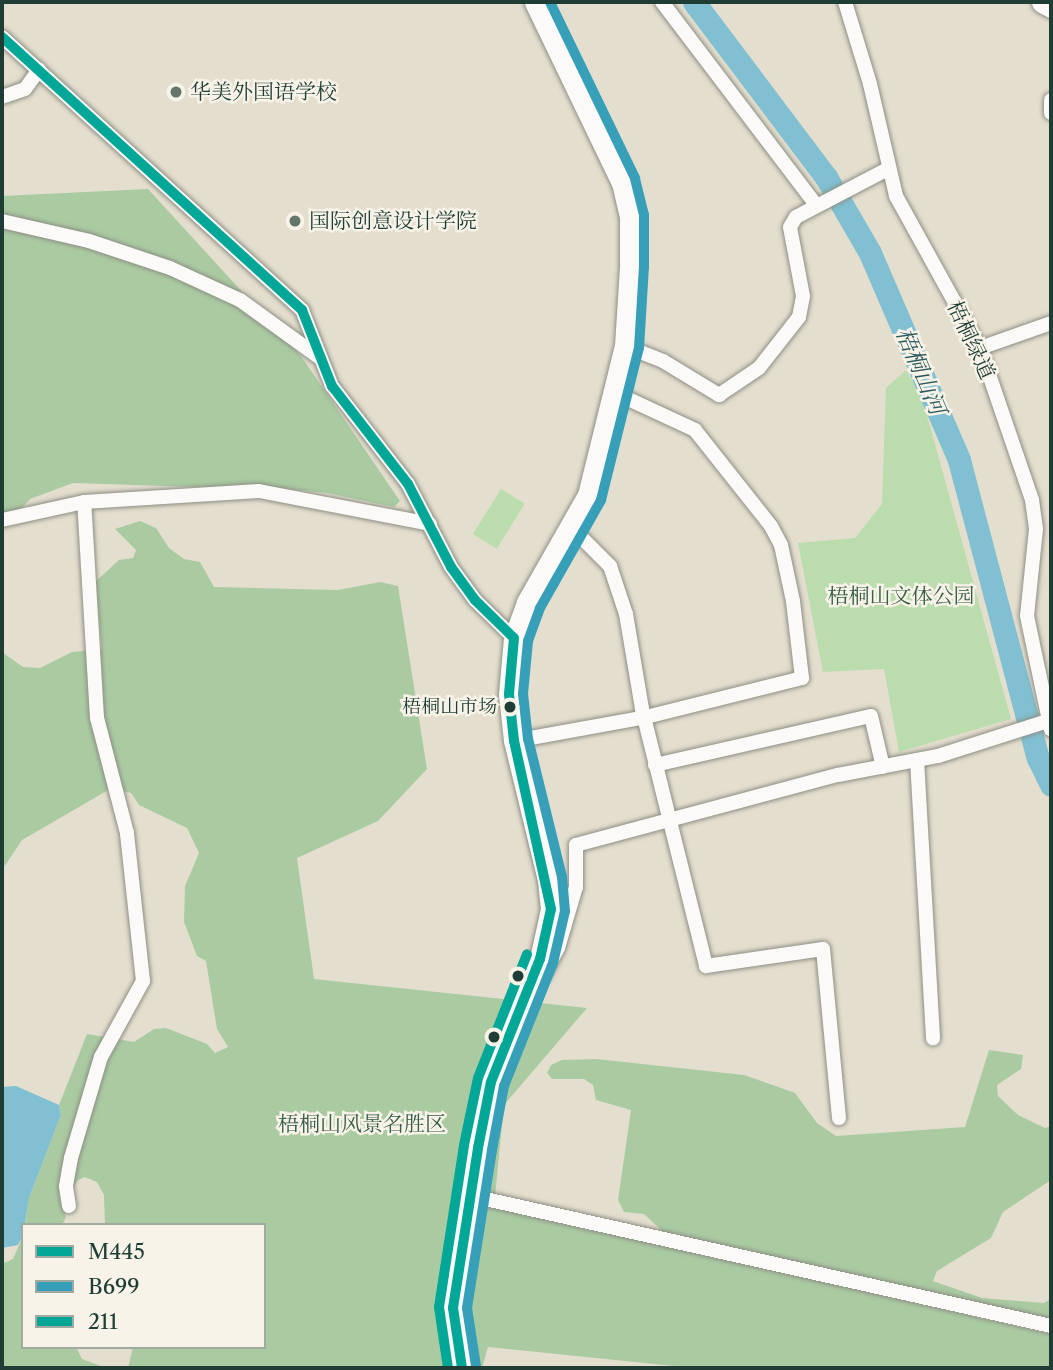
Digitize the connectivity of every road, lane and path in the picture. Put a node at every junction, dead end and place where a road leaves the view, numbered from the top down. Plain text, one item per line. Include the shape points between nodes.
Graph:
1 (535, 2) edge
2 (662, 2) edge
3 (845, 2) edge
4 (1042, 2) edge
5 (1051, 7) edge
6 (2, 37) edge
7 (38, 70) junction
8 (2, 97) edge
9 (1051, 100) edge
10 (1051, 113) edge
11 (888, 169) junction
12 (819, 202) junction
13 (2, 221) edge
14 (1051, 324) edge
15 (625, 345) junction
16 (980, 348) junction
17 (320, 358) junction
18 (613, 392) junction
19 (84, 502) junction
20 (2, 520) edge
21 (429, 524) junction
22 (572, 528) junction
23 (514, 638) junction
24 (644, 717) junction
25 (1046, 725) edge
26 (514, 741) junction
27 (917, 760) junction
28 (655, 765) junction
29 (883, 767) junction
30 (669, 820) junction
31 (532, 983) junction
32 (933, 1039) dead end
33 (839, 1118) dead end
34 (472, 1196) junction
35 (69, 1206) dead end
36 (1051, 1326) edge
37 (461, 1368) edge

1 - 15 main road via 622,184 630,217
2 - 12 street
3 - 11 street, 梧桐绿道 via 870,85
4 - 5 main road
6 - 7 street
7 - 8 street via 25,89
7 - 17 street via 302,310 314,332
9 - 10 street
11 - 12 street
11 - 16 street, 梧桐绿道 via 896,196
12 - 15 street via 796,217 790,227 803,296 799,317 759,368 719,395 663,361
13 - 17 street via 89,241 170,268 240,299
14 - 16 street
15 - 18 main road
16 - 25 street, 梧桐绿道 via 1032,500 1036,529 1027,616
17 - 21 street via 332,386 391,459
18 - 22 main road via 588,495
18 - 24 street via 695,430 771,526 781,545 800,654 802,678
19 - 20 street
19 - 21 street via 259,491
19 - 35 street via 97,718 127,833 143,981 101,1057 71,1158 66,1186
21 - 23 street via 467,589
22 - 23 main road via 527,602
22 - 24 street via 610,566 626,614
23 - 26 main road via 509,694
24 - 26 street
24 - 28 street
25 - 27 street via 1002,732
26 - 31 main road via 551,909 548,935
27 - 29 street
27 - 32 street
28 - 29 street via 871,716
28 - 30 street
29 - 30 street
30 - 31 street via 576,845 576,887 558,948 543,976
30 - 33 street via 706,966 823,948
31 - 34 main road via 491,1082
34 - 36 street
34 - 37 main road via 453,1308

